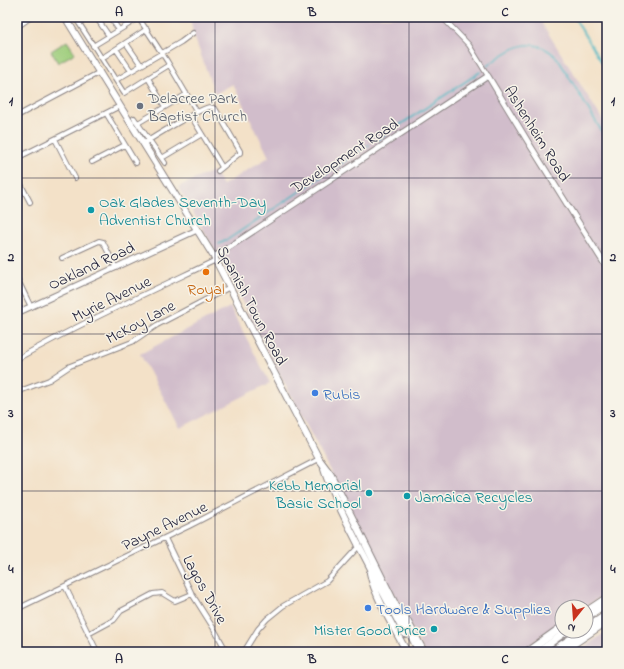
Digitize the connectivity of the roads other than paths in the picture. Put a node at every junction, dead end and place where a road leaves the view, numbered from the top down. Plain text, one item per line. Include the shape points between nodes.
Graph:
1 (31, 17) edge
2 (66, 17) edge
3 (75, 17) edge
4 (88, 17) edge
5 (96, 17) edge
6 (110, 17) edge
7 (139, 17) edge
8 (442, 17) edge
9 (78, 23) junction
10 (17, 27) edge
11 (147, 29) junction
12 (119, 30) junction
13 (193, 33) dead end
14 (109, 36) junction
15 (126, 43) junction
16 (93, 46) junction
17 (116, 49) junction
18 (161, 52) junction
19 (102, 58) junction
20 (141, 65) junction
21 (169, 65) junction
22 (131, 71) junction
23 (100, 72) junction
24 (488, 76) junction
25 (148, 78) junction
26 (116, 80) junction
27 (187, 94) junction
28 (120, 106) junction
29 (165, 107) junction
30 (197, 112) junction
31 (106, 113) junction
32 (17, 116) edge
33 (191, 116) junction
34 (134, 118) dead end
35 (138, 123) junction
36 (202, 134) junction
37 (55, 139) junction
38 (150, 140) junction
39 (143, 144) junction
40 (125, 145) junction
41 (17, 158) edge
42 (162, 158) junction
43 (92, 162) dead end
44 (136, 163) dead end
45 (165, 163) dead end
46 (222, 167) junction
47 (218, 171) dead end
48 (17, 177) edge
49 (75, 178) dead end
50 (30, 202) dead end
51 (197, 230) junction
52 (62, 258) dead end
53 (215, 258) junction
54 (116, 268) junction
55 (607, 268) edge
56 (17, 278) edge
57 (230, 287) junction
58 (31, 307) junction
59 (17, 313) edge
60 (17, 359) edge
61 (17, 392) edge
62 (319, 459) junction
63 (323, 465) junction
64 (165, 538) junction
65 (359, 546) junction
66 (369, 568) junction
67 (381, 575) junction
68 (65, 586) junction
69 (192, 594) junction
70 (607, 598) edge
71 (607, 604) edge
72 (594, 607) edge
73 (17, 609) edge
74 (594, 613) edge
75 (607, 614) edge
76 (607, 622) edge
77 (594, 623) edge
78 (554, 633) edge
79 (88, 634) junction
80 (556, 639) edge
81 (570, 639) edge
82 (410, 640) junction
83 (96, 649) dead end
84 (227, 652) edge
85 (242, 652) edge
86 (407, 652) edge
87 (414, 652) edge
88 (418, 652) edge
89 (424, 652) edge
90 (527, 652) edge
91 (538, 652) edge
92 (550, 652) edge
93 (561, 652) edge

1 - 10 street
2 - 23 main road, Spanish Town Road
3 - 9 street
4 - 9 street
5 - 14 street
6 - 12 street
7 - 11 street
7 - 12 street
8 - 24 street, Ashenheim Road via 469,45
9 - 16 street
11 - 15 street
11 - 18 street
12 - 14 street
13 - 18 street
14 - 16 street
15 - 17 street
15 - 20 street
16 - 19 street
17 - 19 street
17 - 22 street
18 - 20 street
18 - 21 street
19 - 26 street
20 - 22 street
21 - 25 street
21 - 27 street
22 - 26 street
23 - 28 main road, Spanish Town Road
23 - 32 street
24 - 53 street, Development Road
24 - 55 street, Ashenheim Road
25 - 26 street via 124,93
25 - 29 street
27 - 29 street
27 - 30 street
28 - 31 street
28 - 39 main road, Spanish Town Road
29 - 35 street
30 - 33 street
30 - 46 street via 209,107 216,110 240,148 240,153
31 - 37 street
31 - 40 street
33 - 36 street
33 - 38 street
34 - 35 street
35 - 38 street
36 - 42 street
36 - 46 street
37 - 41 street
37 - 49 street
38 - 39 street
38 - 42 street
39 - 51 main road, Spanish Town Road
40 - 43 street
40 - 44 street
42 - 45 street
46 - 47 street
48 - 50 street
51 - 53 main road, Spanish Town Road
51 - 54 street, Oakland Road
52 - 54 street via 99,241 106,245
53 - 57 main road, Spanish Town Road
53 - 60 street, Myrie Avenue
54 - 58 street, Oakland Road
56 - 58 street
57 - 61 street, McKoy Lane via 158,325 132,342 70,366 49,380
57 - 62 main road, Spanish Town Road
58 - 59 street, Oakland Road
62 - 63 main road, Spanish Town Road
62 - 64 street, Payne Avenue
63 - 65 main road, Spanish Town Road
63 - 67 main road, Spanish Town Road
64 - 68 street, Payne Avenue
64 - 69 street, Lagos Drive
65 - 66 main road, Spanish Town Road
65 - 85 street via 327,580 283,606 267,619
66 - 82 main road, Spanish Town Road
66 - 86 main road, Spanish Town Road via 381,604
67 - 82 main road, Spanish Town Road
67 - 89 main road, Spanish Town Road
68 - 73 street, Payne Avenue
68 - 79 street
69 - 79 street via 175,601 162,593 153,594 120,611 114,620
69 - 84 street, Lagos Drive
70 - 72 highway
71 - 74 main road
75 - 77 main road
76 - 93 highway
78 - 90 highway
79 - 83 street
80 - 91 main road
81 - 92 main road
82 - 87 main road, Spanish Town Road
82 - 88 main road, Spanish Town Road

